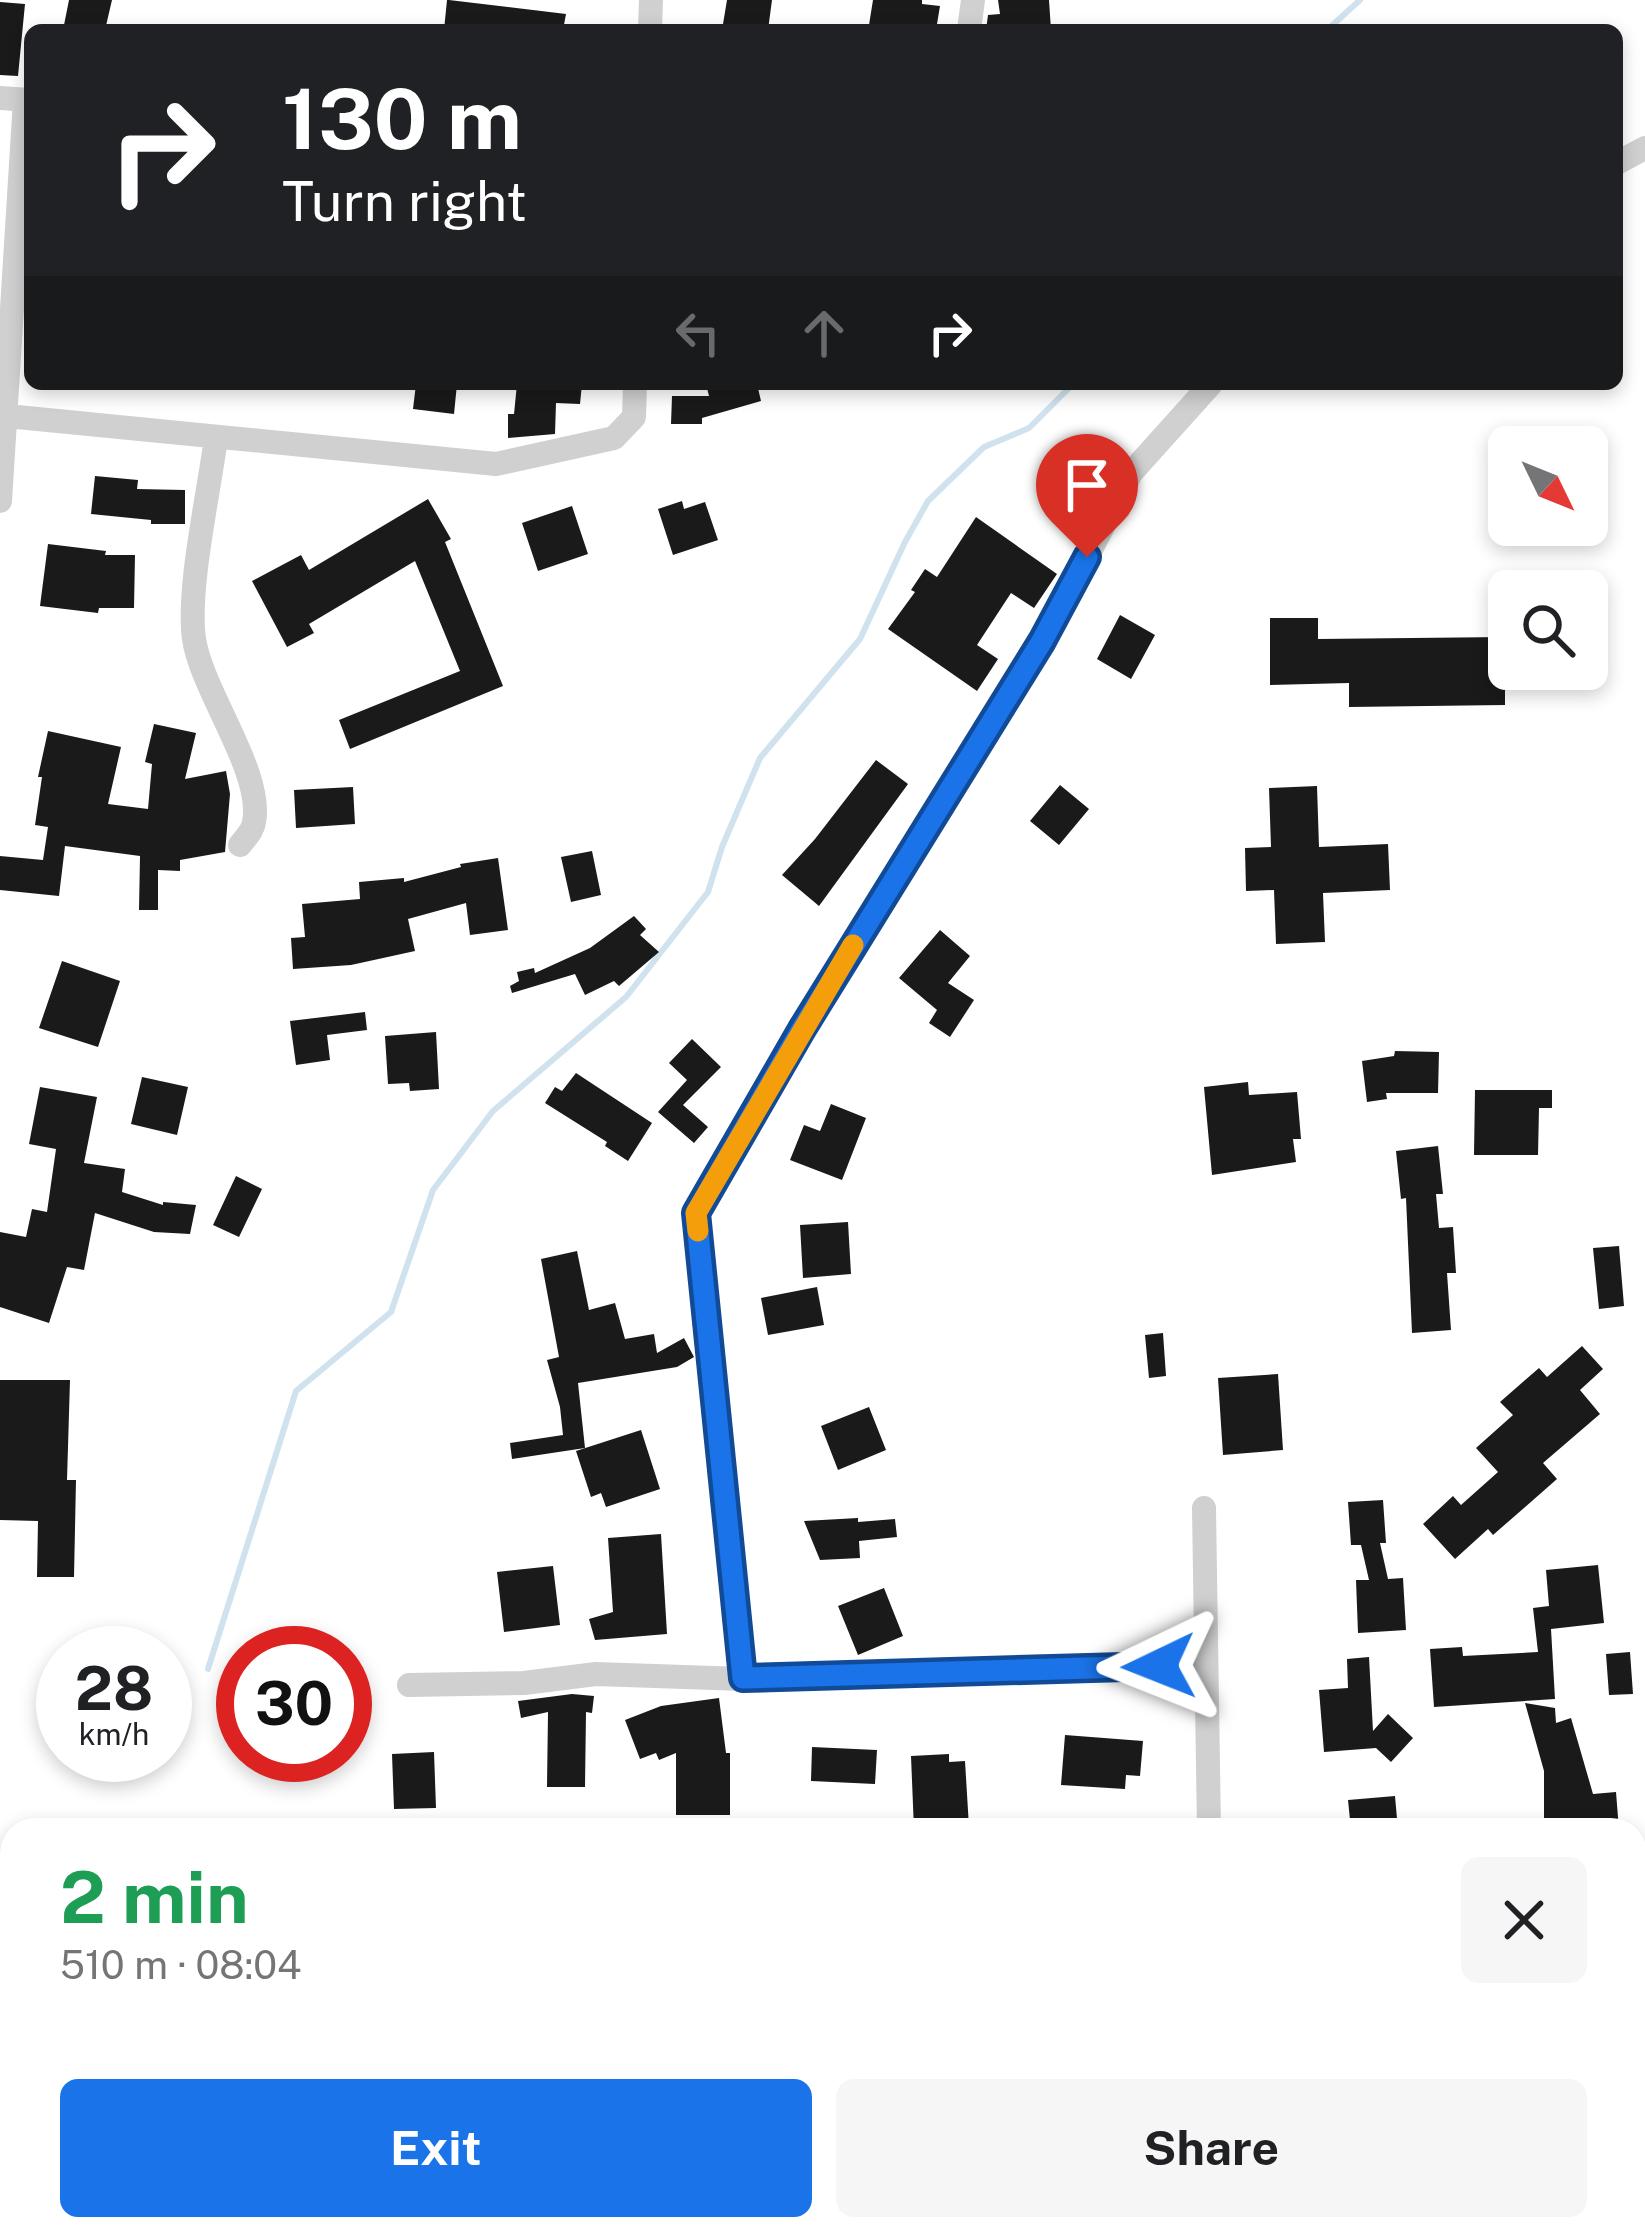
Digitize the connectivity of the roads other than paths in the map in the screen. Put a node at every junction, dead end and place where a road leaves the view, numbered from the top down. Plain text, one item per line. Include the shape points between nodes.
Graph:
1 (18, 99) edge
2 (635, 390) edge
3 (1206, 390) edge
4 (7, 416) junction
5 (216, 438) junction
6 (0, 501) edge
7 (240, 845) dead end
8 (1204, 1508) dead end
9 (1205, 1664) junction
10 (743, 1678) junction
11 (409, 1685) dead end
12 (1209, 1818) edge

1 - 4 street
2 - 5 street via 634,417 614,438 496,464
3 - 10 street via 1131,473 1042,641 696,1213
4 - 5 street
4 - 6 street
5 - 7 street via 194,640 256,808 254,828
8 - 9 street
9 - 10 street
9 - 12 street
10 - 11 street via 596,1674

